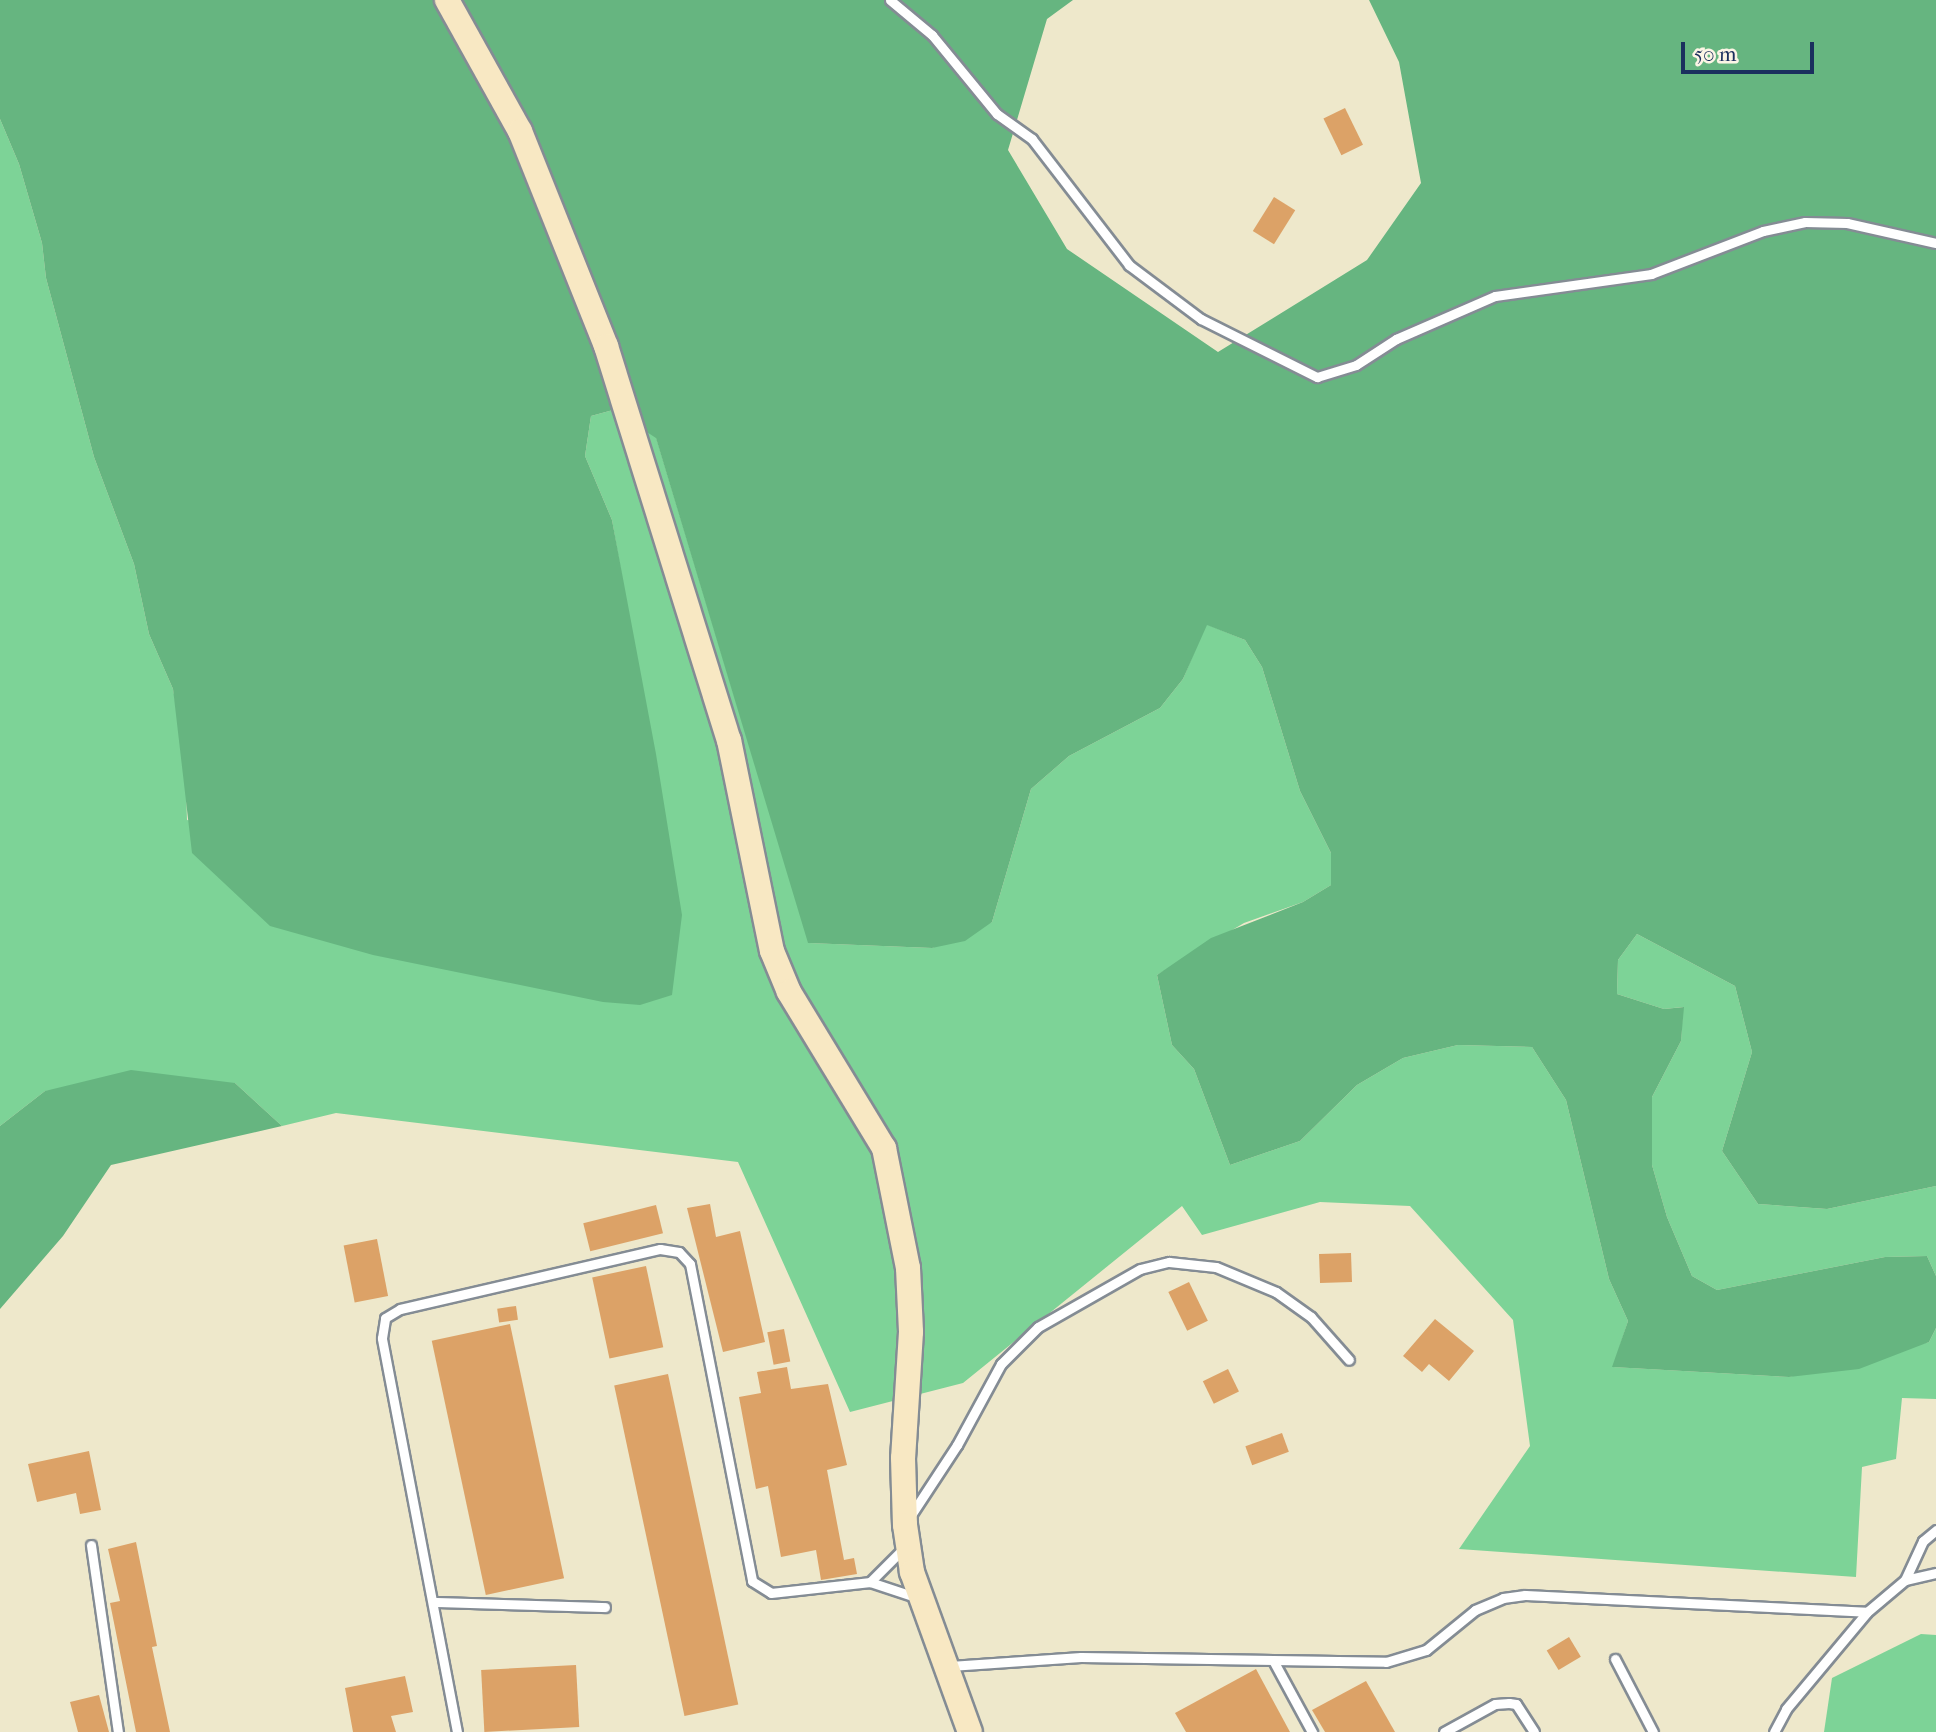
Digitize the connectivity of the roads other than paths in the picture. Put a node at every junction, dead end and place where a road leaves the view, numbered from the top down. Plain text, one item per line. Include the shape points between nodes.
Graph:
1 (447, 0) edge
2 (890, 0) edge
3 (1936, 243) edge
4 (1349, 1360) dead end
5 (1936, 1530) edge
6 (906, 1535) junction
7 (90, 1545) dead end
8 (1936, 1573) edge
9 (1905, 1580) junction
10 (870, 1582) junction
11 (922, 1600) junction
12 (433, 1602) junction
13 (605, 1606) dead end
14 (1867, 1612) junction
15 (1615, 1659) dead end
16 (1274, 1662) junction
17 (944, 1667) junction
18 (118, 1732) edge
19 (457, 1732) edge
20 (966, 1732) edge
21 (1312, 1732) edge
22 (1444, 1732) edge
23 (1534, 1732) edge
24 (1653, 1732) edge
25 (1774, 1732) edge

1 - 6 main road via 520,131 606,346 729,740 772,951 789,992 884,1148 908,1268 911,1332 903,1458
2 - 3 lane via 932,35 996,114 1032,139 1129,265 1201,319 1317,377 1356,365 1396,339 1495,296 1651,274 1784,226 1847,223
4 - 6 lane via 1311,1317 1276,1292 1216,1267 1169,1262 1140,1269 1038,1327 1001,1364
5 - 9 lane via 1923,1541
6 - 10 lane
6 - 11 main road
7 - 18 lane
8 - 9 lane
9 - 14 lane
10 - 11 lane
10 - 12 lane via 771,1594 752,1581 690,1264 679,1252 660,1249 400,1309 385,1318 382,1338
11 - 17 main road
12 - 13 lane
12 - 19 lane
14 - 16 lane via 1525,1595 1475,1610 1410,1658
14 - 25 lane via 1786,1709
15 - 24 lane
16 - 17 lane via 1081,1657
16 - 21 lane
17 - 20 main road
22 - 23 lane via 1495,1704 1509,1703 1516,1704

